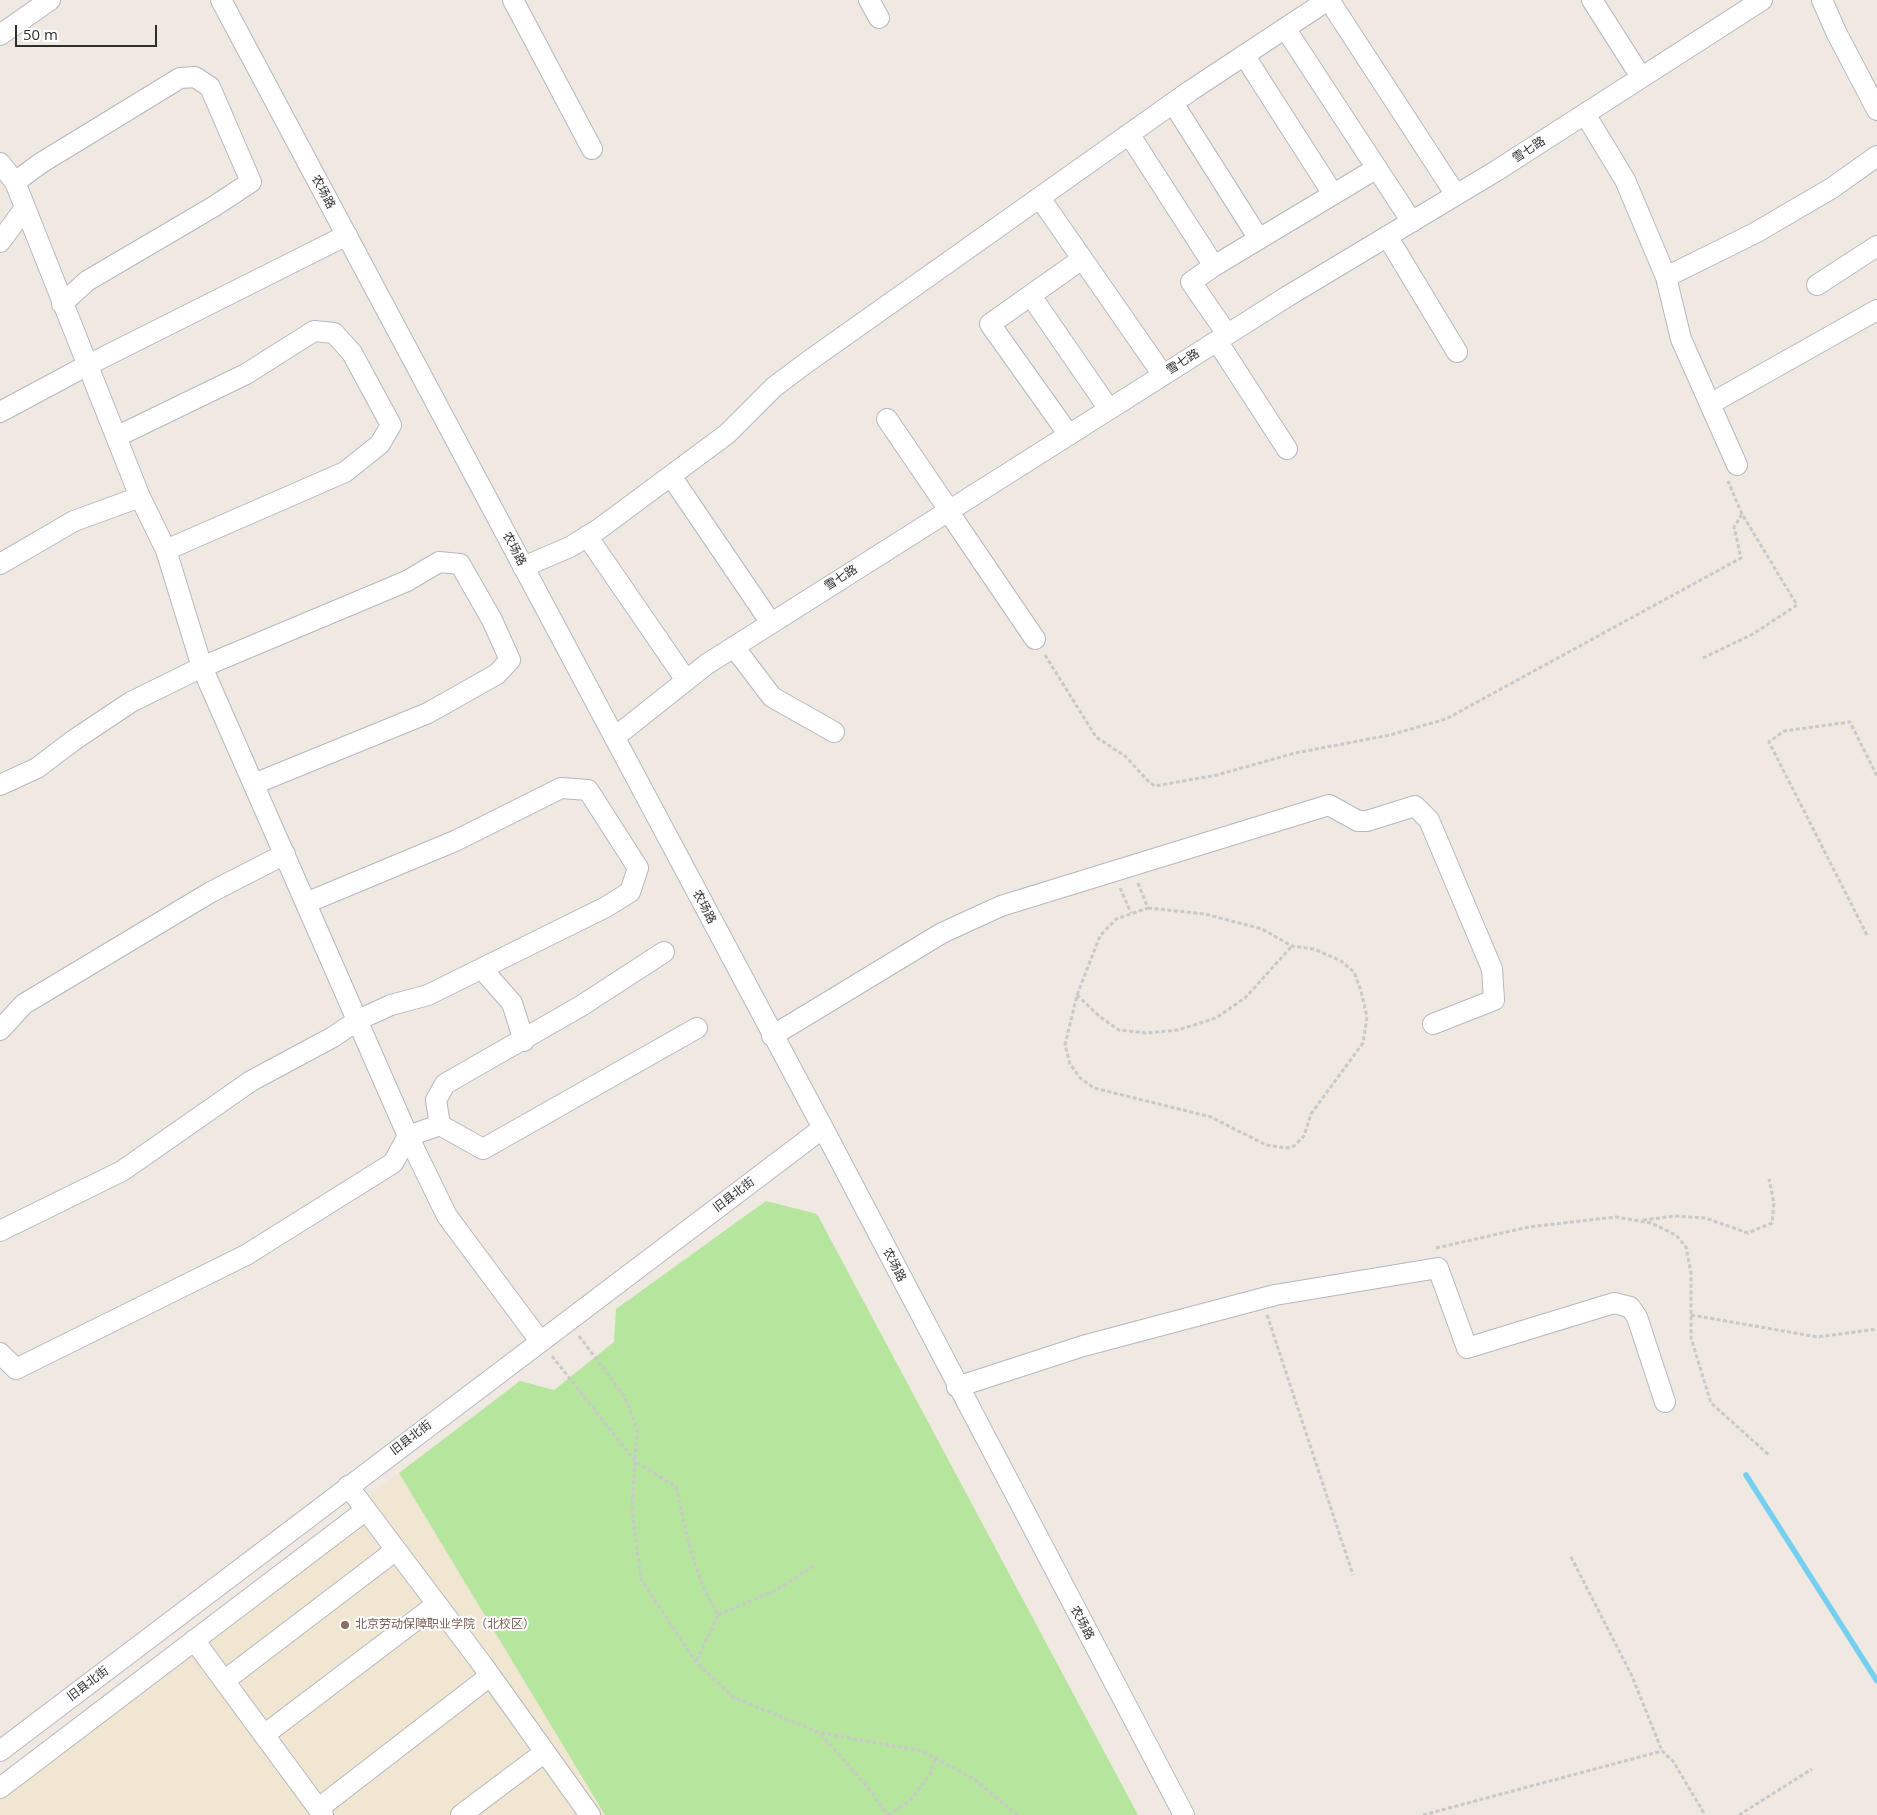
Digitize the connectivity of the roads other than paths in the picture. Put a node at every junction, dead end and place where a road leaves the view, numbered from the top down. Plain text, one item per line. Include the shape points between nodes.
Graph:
1 (50, 0) edge
2 (221, 0) edge
3 (513, 0) edge
4 (869, 0) edge
5 (1328, 0) edge
6 (1592, 0) edge
7 (1762, 0) edge
8 (1822, 0) edge
9 (878, 18) dead end
10 (1285, 28) junction
11 (0, 35) edge
12 (1244, 55) junction
13 (1641, 77) junction
14 (1173, 103) junction
15 (1877, 110) edge
16 (1584, 114) junction
17 (1129, 134) junction
18 (592, 148) dead end
19 (1877, 156) edge
20 (0, 163) edge
21 (1377, 168) junction
22 (14, 182) junction
23 (1333, 194) junction
24 (1456, 195) junction
25 (1040, 198) junction
26 (25, 208) junction
27 (1412, 222) junction
28 (347, 235) junction
29 (1387, 236) junction
30 (1260, 239) junction
31 (0, 242) edge
32 (1876, 248) edge
33 (1082, 259) junction
34 (1214, 266) junction
35 (1666, 277) junction
36 (1817, 285) dead end
37 (1030, 296) junction
38 (62, 304) junction
39 (1877, 310) edge
40 (1222, 338) junction
41 (1457, 352) dead end
42 (86, 366) junction
43 (1163, 375) junction
44 (1710, 404) junction
45 (1109, 409) junction
46 (0, 412) edge
47 (887, 420) dead end
48 (1069, 435) junction
49 (116, 437) junction
50 (1288, 449) dead end
51 (1737, 465) road end
52 (671, 476) junction
53 (140, 497) junction
54 (949, 511) junction
55 (588, 536) junction
56 (166, 550) junction
57 (0, 564) edge
58 (524, 567) junction
59 (771, 623) junction
60 (1035, 639) road end
61 (734, 647) junction
62 (202, 667) junction
63 (686, 680) junction
64 (834, 732) dead end
65 (614, 737) junction
66 (254, 784) junction
67 (0, 785) edge
68 (285, 854) junction
69 (306, 903) junction
70 (664, 952) dead end
71 (482, 969) junction
72 (358, 1020) junction
73 (1433, 1024) dead end
74 (697, 1028) dead end
75 (0, 1030) edge
76 (772, 1036) junction
77 (524, 1041) junction
78 (440, 1125) junction
79 (823, 1128) junction
80 (408, 1136) junction
81 (0, 1230) edge
82 (540, 1341) junction
83 (0, 1353) edge
84 (957, 1387) junction
85 (1665, 1402) dead end
86 (348, 1486) junction
87 (366, 1510) junction
88 (396, 1550) junction
89 (437, 1604) junction
90 (194, 1640) junction
91 (490, 1676) junction
92 (224, 1681) junction
93 (264, 1735) junction
94 (0, 1751) edge
95 (545, 1752) junction
96 (0, 1788) edge
97 (321, 1812) edge
98 (462, 1815) edge
99 (590, 1815) edge
100 (1184, 1815) edge

1 - 11 street
2 - 28 street, 农场路
3 - 18 street
4 - 9 street
5 - 10 street
5 - 24 street
6 - 13 street
7 - 13 street, 雪七路
8 - 15 street
10 - 12 street
10 - 21 street
12 - 14 street
12 - 23 street
13 - 16 street, 雪七路
14 - 17 street
14 - 30 street
16 - 24 street, 雪七路
16 - 35 street via 1625,180
17 - 25 street
17 - 34 street
19 - 35 street via 1832,188
20 - 22 street
21 - 23 street
21 - 27 street
22 - 26 street
22 - 38 street via 40,162 180,78 195,77 210,87 251,182 87,281
23 - 30 street
24 - 27 street, 雪七路
25 - 33 street
25 - 52 street via 774,387 727,434
26 - 31 street
26 - 38 street
27 - 29 street, 雪七路
28 - 42 street
28 - 58 street, 农场路
29 - 40 street, 雪七路
29 - 41 street
30 - 34 street
32 - 36 street
33 - 37 street
33 - 43 street
34 - 40 street via 1191,282
35 - 44 street via 1681,339
37 - 45 street
37 - 48 street via 990,324
38 - 42 street
39 - 44 street
40 - 43 street, 雪七路
40 - 50 street
42 - 46 street
42 - 49 street
43 - 45 street, 雪七路
44 - 51 street
45 - 48 street, 雪七路
47 - 54 street
48 - 54 street, 雪七路
49 - 53 street
49 - 56 street via 246,374 314,331 334,333 352,353 391,425 380,444 345,472
52 - 55 street
52 - 59 street
53 - 56 street
53 - 57 street via 74,521
54 - 59 street, 雪七路
54 - 60 street
55 - 58 street
55 - 63 street
56 - 62 street
58 - 65 street, 农场路
59 - 61 street, 雪七路
61 - 63 street, 雪七路
61 - 64 street via 772,697
62 - 66 street
62 - 66 street via 407,580 440,562 460,564 492,620 510,660 497,674 428,713
62 - 67 street via 131,702 37,768
63 - 65 street, 雪七路
65 - 76 street, 农场路
66 - 68 street
68 - 69 street
68 - 75 street via 211,892 24,1004
69 - 71 street via 455,841 561,788 588,790 638,868 630,892
69 - 72 street
70 - 77 street
71 - 72 street via 428,995 391,1005
71 - 77 street via 512,1003
72 - 80 street
72 - 81 street via 251,1081 122,1171
73 - 76 street via 1494,1000 1492,969 1429,820 1415,806 1358,821 1329,805 1001,906 942,933
74 - 78 street via 483,1149
76 - 79 street, 农场路
77 - 78 street via 445,1084 436,1100
78 - 80 street
79 - 82 street, 旧县北街
79 - 84 street, 农场路
80 - 82 street via 447,1216
80 - 83 street via 393,1163 246,1255 16,1369
82 - 86 street, 旧县北街
84 - 85 street via 1083,1346 1261,1298 1438,1268 1467,1348 1614,1303 1630,1308 1637,1317
84 - 100 street, 农场路
86 - 87 street
86 - 94 street, 旧县北街
87 - 88 street
87 - 90 street
88 - 89 street
88 - 92 street
89 - 91 street
89 - 93 street
90 - 92 street
90 - 96 street
91 - 95 street
91 - 97 street
92 - 93 street
93 - 97 street
95 - 98 street
95 - 99 street

